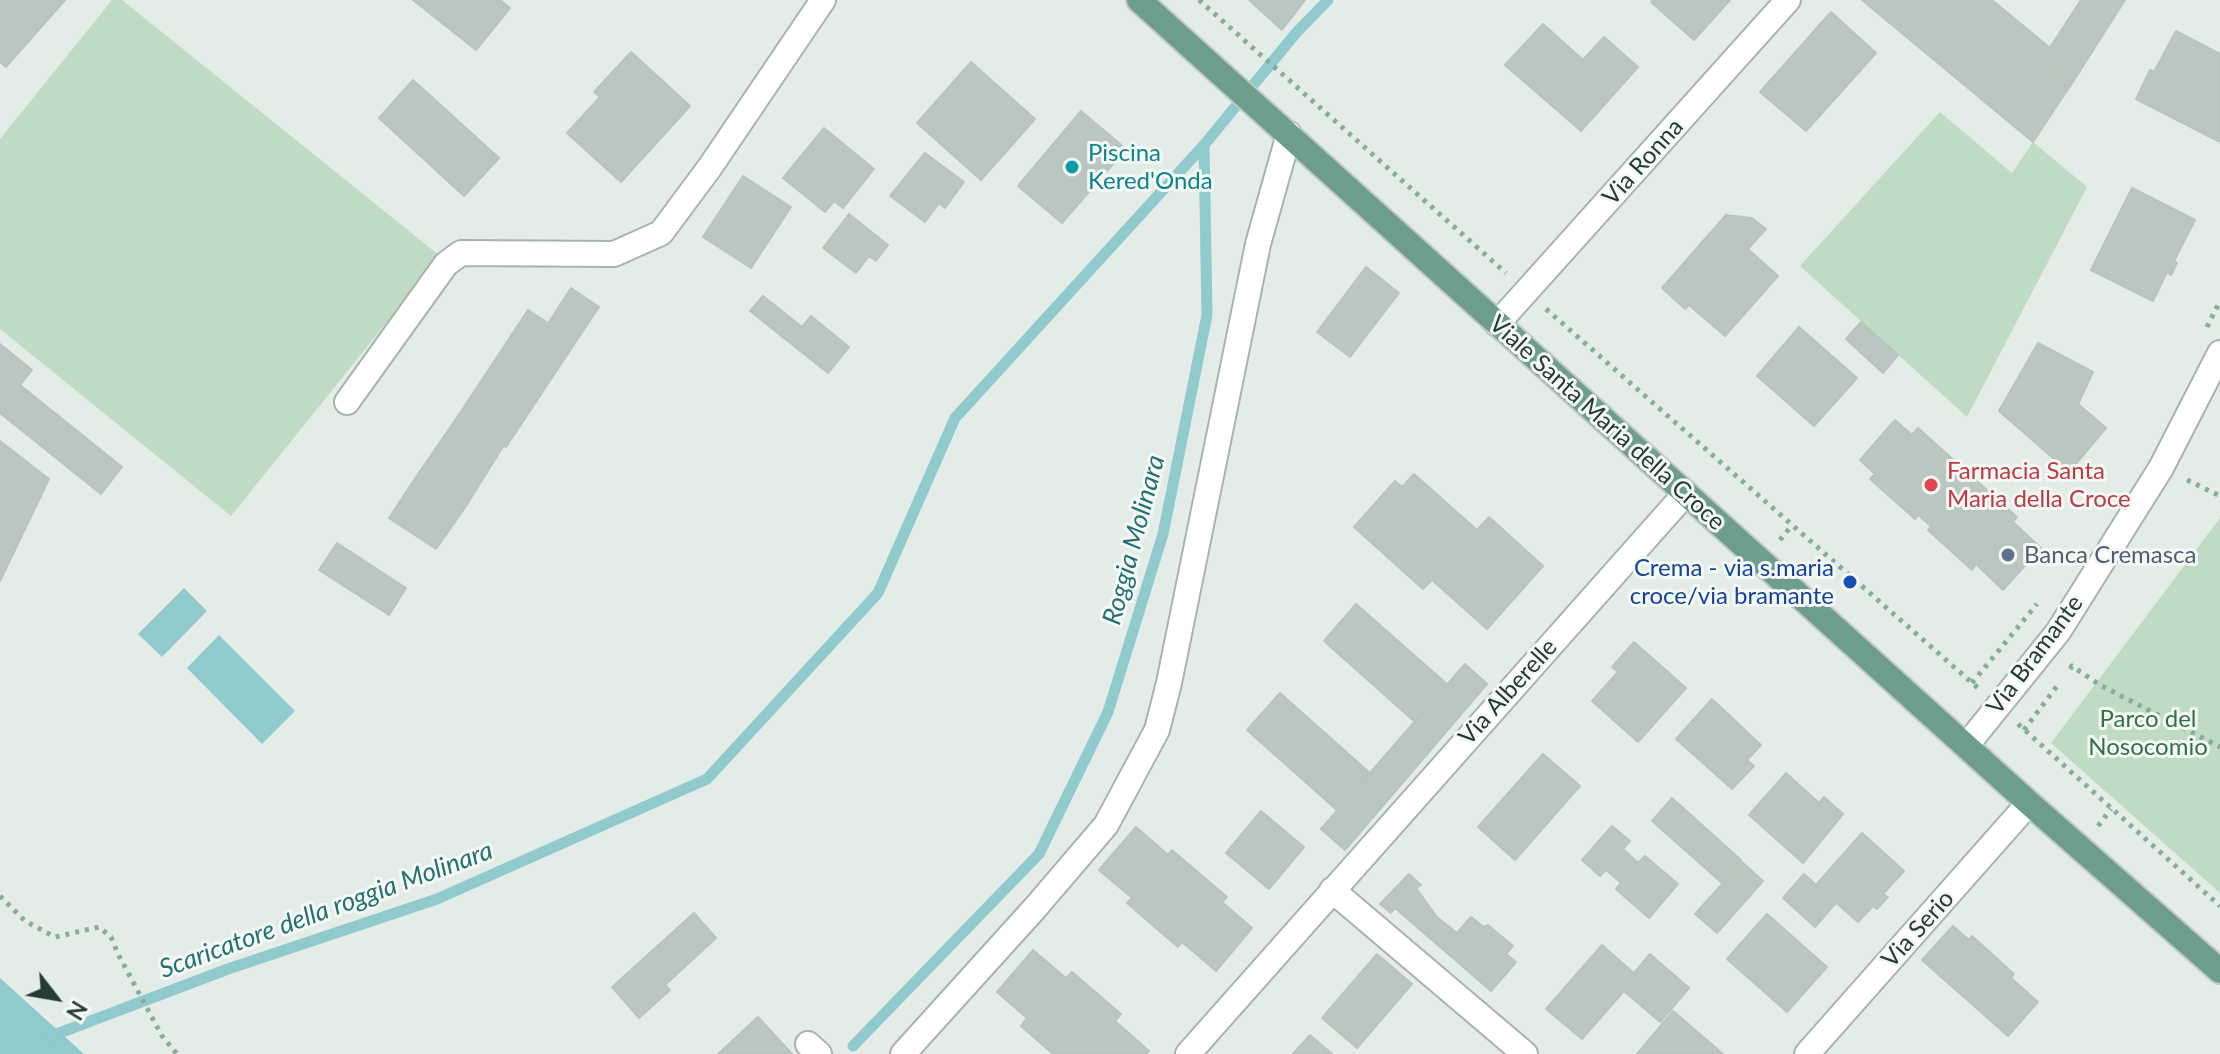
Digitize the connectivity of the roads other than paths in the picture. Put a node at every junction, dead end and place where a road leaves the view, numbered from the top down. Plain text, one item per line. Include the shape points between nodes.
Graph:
1 (823, 0) edge
2 (1139, 0) edge
3 (1788, 0) edge
4 (1289, 134) junction
5 (1497, 324) junction
6 (2220, 353) edge
7 (347, 402) dead end
8 (1685, 494) junction
9 (1966, 746) junction
10 (2029, 803) junction
11 (1332, 890) junction
12 (2220, 971) edge
13 (903, 1054) edge
14 (1188, 1054) edge
15 (1525, 1054) edge
16 (1807, 1054) edge

1 - 7 street via 661,233 614,254 461,253 446,264
2 - 4 main road, Viale Santa Maria della Croce
3 - 5 street, Via Ronna
4 - 5 main road, Viale Santa Maria della Croce
4 - 13 street via 1258,244 1157,730 1106,825
5 - 8 main road, Viale Santa Maria della Croce
6 - 9 street, Via Bramante via 2161,468 2082,595
8 - 9 main road, Viale Santa Maria della Croce
8 - 11 street, Via Alberelle
9 - 10 main road, Viale Santa Maria della Croce
10 - 12 main road, Viale Santa Maria della Croce
10 - 16 street, Via Serio
11 - 14 street, Via Alberelle
11 - 15 street

